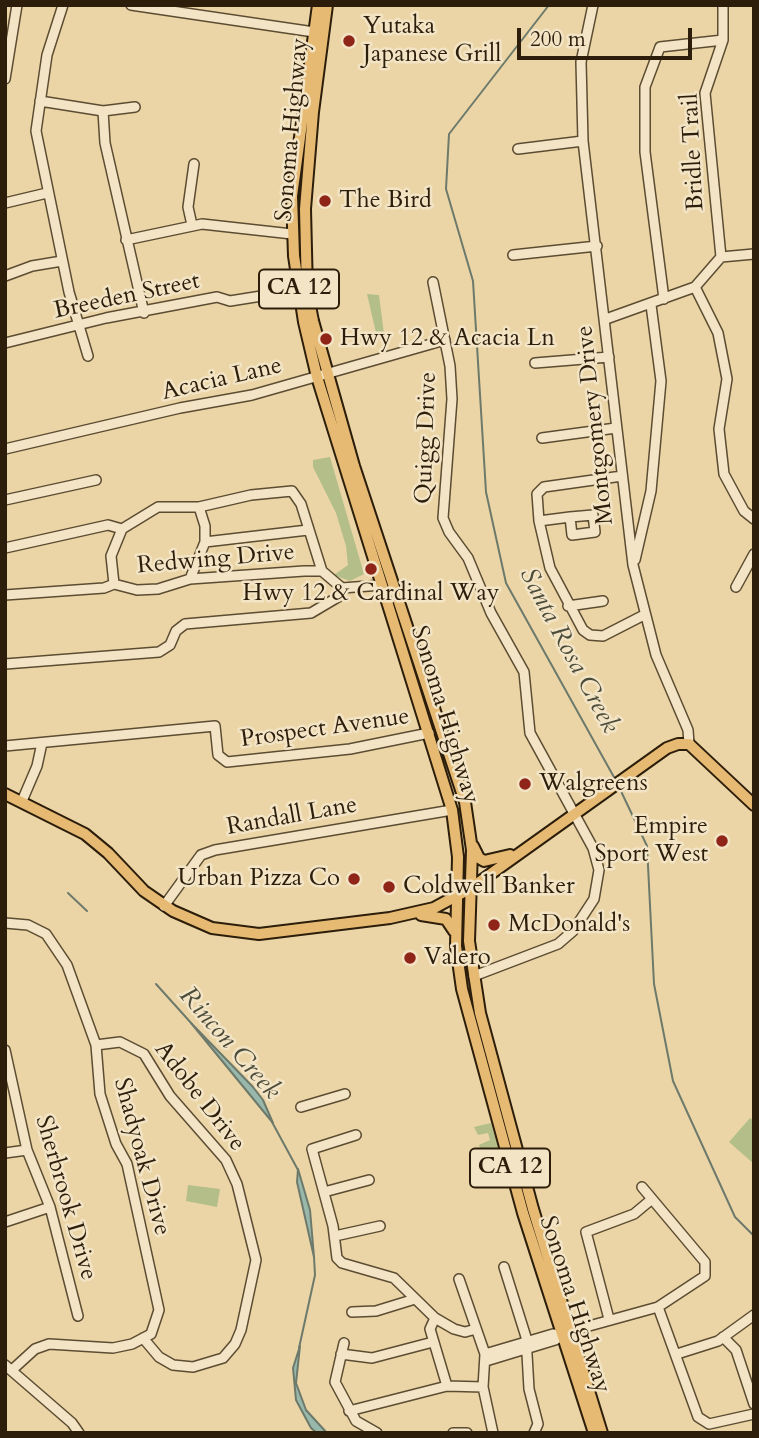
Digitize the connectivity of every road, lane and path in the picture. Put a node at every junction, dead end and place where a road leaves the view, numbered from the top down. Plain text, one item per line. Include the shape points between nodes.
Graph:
1 (17, 5) edge
2 (63, 5) edge
3 (131, 5) edge
4 (318, 5) edge
5 (327, 5) edge
6 (593, 5) edge
7 (723, 5) edge
8 (189, 9) edge
9 (319, 33) junction
10 (723, 40) junction
11 (5, 79) edge
12 (40, 101) junction
13 (135, 107) dead end
14 (103, 111) junction
15 (583, 141) junction
16 (518, 149) dead end
17 (194, 164) dead end
18 (47, 193) junction
19 (5, 203) edge
20 (192, 225) junction
21 (292, 233) junction
22 (126, 240) junction
23 (597, 246) junction
24 (754, 254) edge
25 (513, 255) dead end
26 (721, 257) junction
27 (62, 261) junction
28 (5, 276) edge
29 (433, 282) dead end
30 (695, 287) junction
31 (299, 290) junction
32 (664, 299) junction
33 (652, 305) junction
34 (144, 313) junction
35 (606, 319) junction
36 (79, 326) junction
37 (445, 340) junction
38 (5, 343) edge
39 (88, 356) dead end
40 (609, 357) junction
41 (535, 363) dead end
42 (322, 376) junction
43 (616, 428) junction
44 (542, 438) dead end
45 (5, 449) edge
46 (622, 476) junction
47 (96, 480) dead end
48 (5, 500) edge
49 (199, 507) junction
50 (570, 517) dead end
51 (754, 519) edge
52 (539, 521) junction
53 (122, 529) junction
54 (308, 530) junction
55 (205, 542) junction
56 (5, 548) edge
57 (754, 554) edge
58 (633, 565) junction
59 (322, 571) junction
60 (190, 579) junction
61 (388, 583) junction
62 (114, 584) junction
63 (736, 587) dead end
64 (342, 588) junction
65 (5, 596) edge
66 (603, 601) dead end
67 (568, 606) junction
68 (644, 615) junction
69 (5, 664) edge
70 (429, 733) junction
71 (42, 743) junction
72 (689, 744) junction
73 (5, 746) edge
74 (5, 794) edge
75 (22, 801) junction
76 (754, 805) edge
77 (452, 810) junction
78 (573, 816) junction
79 (471, 840) junction
80 (519, 852) junction
81 (471, 888) junction
82 (457, 896) junction
83 (164, 906) junction
84 (415, 914) junction
85 (5, 923) edge
86 (455, 933) junction
87 (474, 976) junction
88 (96, 1045) junction
89 (5, 1051) edge
90 (10, 1086) edge
91 (345, 1094) dead end
92 (301, 1107) dead end
93 (356, 1135) dead end
94 (27, 1150) junction
95 (5, 1153) edge
96 (369, 1180) dead end
97 (642, 1187) dead end
98 (324, 1192) junction
99 (652, 1199) junction
100 (50, 1207) junction
101 (5, 1222) edge
102 (380, 1226) dead end
103 (335, 1236) junction
104 (504, 1267) dead end
105 (459, 1279) dead end
106 (415, 1299) junction
107 (658, 1307) junction
108 (352, 1312) dead end
109 (754, 1315) edge
110 (78, 1316) dead end
111 (435, 1318) junction
112 (609, 1320) junction
113 (476, 1329) junction
114 (566, 1333) junction
115 (723, 1337) junction
116 (143, 1338) junction
117 (433, 1342) junction
118 (344, 1343) dead end
119 (526, 1346) junction
120 (341, 1354) junction
121 (677, 1354) junction
122 (485, 1357) junction
123 (8, 1368) edge
124 (447, 1386) junction
125 (483, 1387) junction
126 (754, 1405) edge
127 (349, 1411) junction
128 (754, 1414) edge
129 (79, 1433) edge
130 (377, 1433) edge
131 (453, 1433) edge
132 (467, 1433) edge
133 (493, 1433) edge
134 (534, 1433) edge
135 (594, 1433) edge
136 (602, 1433) edge

1 - 11 street
2 - 12 street via 47,55
3 - 8 street
4 - 9 main road, Sonoma Highway / CA 12
5 - 9 main road, Sonoma Highway / CA 12
6 - 15 street, Montgomery Drive via 581,62
7 - 10 street, Bridle Trail
8 - 9 street
9 - 21 main road, Sonoma Highway / CA 12 via 295,157
9 - 42 main road, Sonoma Highway / CA 12 via 304,229
10 - 26 street, Bridle Trail via 705,93
10 - 32 street via 660,47 645,87 645,152
12 - 14 street
12 - 18 street via 36,131
13 - 14 street
14 - 22 street via 105,143
15 - 16 street
15 - 23 street, Montgomery Drive
17 - 20 street via 188,207
18 - 19 street
18 - 27 street
20 - 21 street
20 - 22 street
21 - 31 main road, Sonoma Highway / CA 12
22 - 34 street
23 - 25 street
23 - 35 street, Montgomery Drive
24 - 26 street
26 - 30 street
27 - 28 street
27 - 36 street
29 - 37 street, Quigg Drive
30 - 32 street
30 - 51 street via 718,333 727,379 719,429 724,474 744,511
31 - 34 street, Breeden Street via 230,301 217,297
31 - 42 main road, Sonoma Highway / CA 12
32 - 33 street
33 - 35 street
33 - 58 street via 661,381 651,491
34 - 36 street, Breeden Street
35 - 40 street, Montgomery Drive
36 - 38 street, Breeden Street
36 - 39 street
37 - 42 street, Acacia Lane
37 - 78 street, Quigg Drive via 452,399 443,518 468,558 524,672 530,733
40 - 41 street
40 - 43 street, Montgomery Drive
42 - 45 street, Acacia Lane
42 - 61 main road, Sonoma Highway / CA 12
43 - 44 street
43 - 46 street, Montgomery Drive
46 - 52 street via 544,487 537,494
46 - 58 street, Montgomery Drive
47 - 48 street
49 - 53 street via 158,507
49 - 54 street via 292,491
49 - 55 street
50 - 52 street
52 - 67 street via 550,568
53 - 56 street via 108,525
53 - 62 street via 111,556
54 - 55 street
54 - 59 street
55 - 60 street
57 - 63 street
58 - 68 street, Montgomery Drive
59 - 60 street, Redwing Drive
59 - 64 street, Redwing Drive
60 - 62 street, Redwing Drive via 158,589
61 - 64 street
61 - 70 main road, Sonoma Highway / CA 12
61 - 79 main road, Sonoma Highway / CA 12 via 465,802
62 - 65 street, Redwing Drive
64 - 69 street via 338,597 311,613 185,624 159,652
66 - 67 street
67 - 68 street via 583,630 597,636
68 - 72 street, Montgomery Drive via 663,677 688,730
70 - 71 street, Prospect Avenue via 350,749 227,762 218,755 215,726
70 - 77 main road, Sonoma Highway / CA 12
71 - 73 street, Prospect Avenue
71 - 75 street
72 - 76 main road
72 - 78 main road via 667,748
74 - 75 main road
75 - 83 main road via 85,834
77 - 82 main road, Sonoma Highway / CA 12
77 - 83 street, Randall Lane via 201,855
78 - 80 main road
78 - 87 street, Quigg Drive via 593,848 599,870 594,899 584,919 558,944
79 - 80 main road via 483,861
79 - 81 main road, Sonoma Highway / CA 12
80 - 81 main road
81 - 82 main road
81 - 87 main road, Sonoma Highway / CA 12
82 - 84 main road
82 - 86 main road, Sonoma Highway / CA 12
83 - 84 main road via 212,928 259,934
84 - 86 main road via 446,919
85 - 88 street, Shadyoak Drive via 28,925 55,943
86 - 114 main road, Sonoma Highway / CA 12 via 465,999 523,1213
87 - 114 main road, Sonoma Highway / CA 12
88 - 116 street, Shadyoak Drive via 100,1094 127,1164 159,1303 155,1326
88 - 116 street, Adobe Drive via 120,1042 139,1050 170,1096 226,1160 237,1184 256,1260 241,1330 223,1358 193,1367 173,1366
89 - 90 street, Sherbrook Drive
90 - 94 street, Sherbrook Drive
91 - 92 street
93 - 98 street via 312,1149
94 - 95 street
94 - 100 street, Sherbrook Drive
96 - 98 street
97 - 99 street
98 - 103 street
99 - 107 street via 707,1270 698,1282
99 - 112 street via 634,1214 586,1232
100 - 101 street
100 - 110 street, Sherbrook Drive
102 - 103 street
103 - 106 street via 337,1258 342,1263 394,1278
104 - 119 street
105 - 113 street
106 - 108 street via 376,1311
106 - 111 street
107 - 112 street
107 - 121 street
109 - 115 street
111 - 113 street via 465,1332
111 - 117 street via 430,1329
112 - 114 street
113 - 122 street
114 - 119 street
114 - 135 main road, Sonoma Highway / CA 12
114 - 136 main road, Sonoma Highway / CA 12
115 - 121 street
115 - 126 street via 736,1350
116 - 123 street via 113,1348 49,1344
117 - 120 street via 381,1357
117 - 124 street
118 - 120 street
119 - 122 street
119 - 134 street via 529,1389 538,1424
120 - 127 street via 335,1382
121 - 128 street via 703,1422
122 - 125 street
123 - 129 street
124 - 125 street
124 - 127 street
125 - 133 street
127 - 130 street
131 - 132 street

